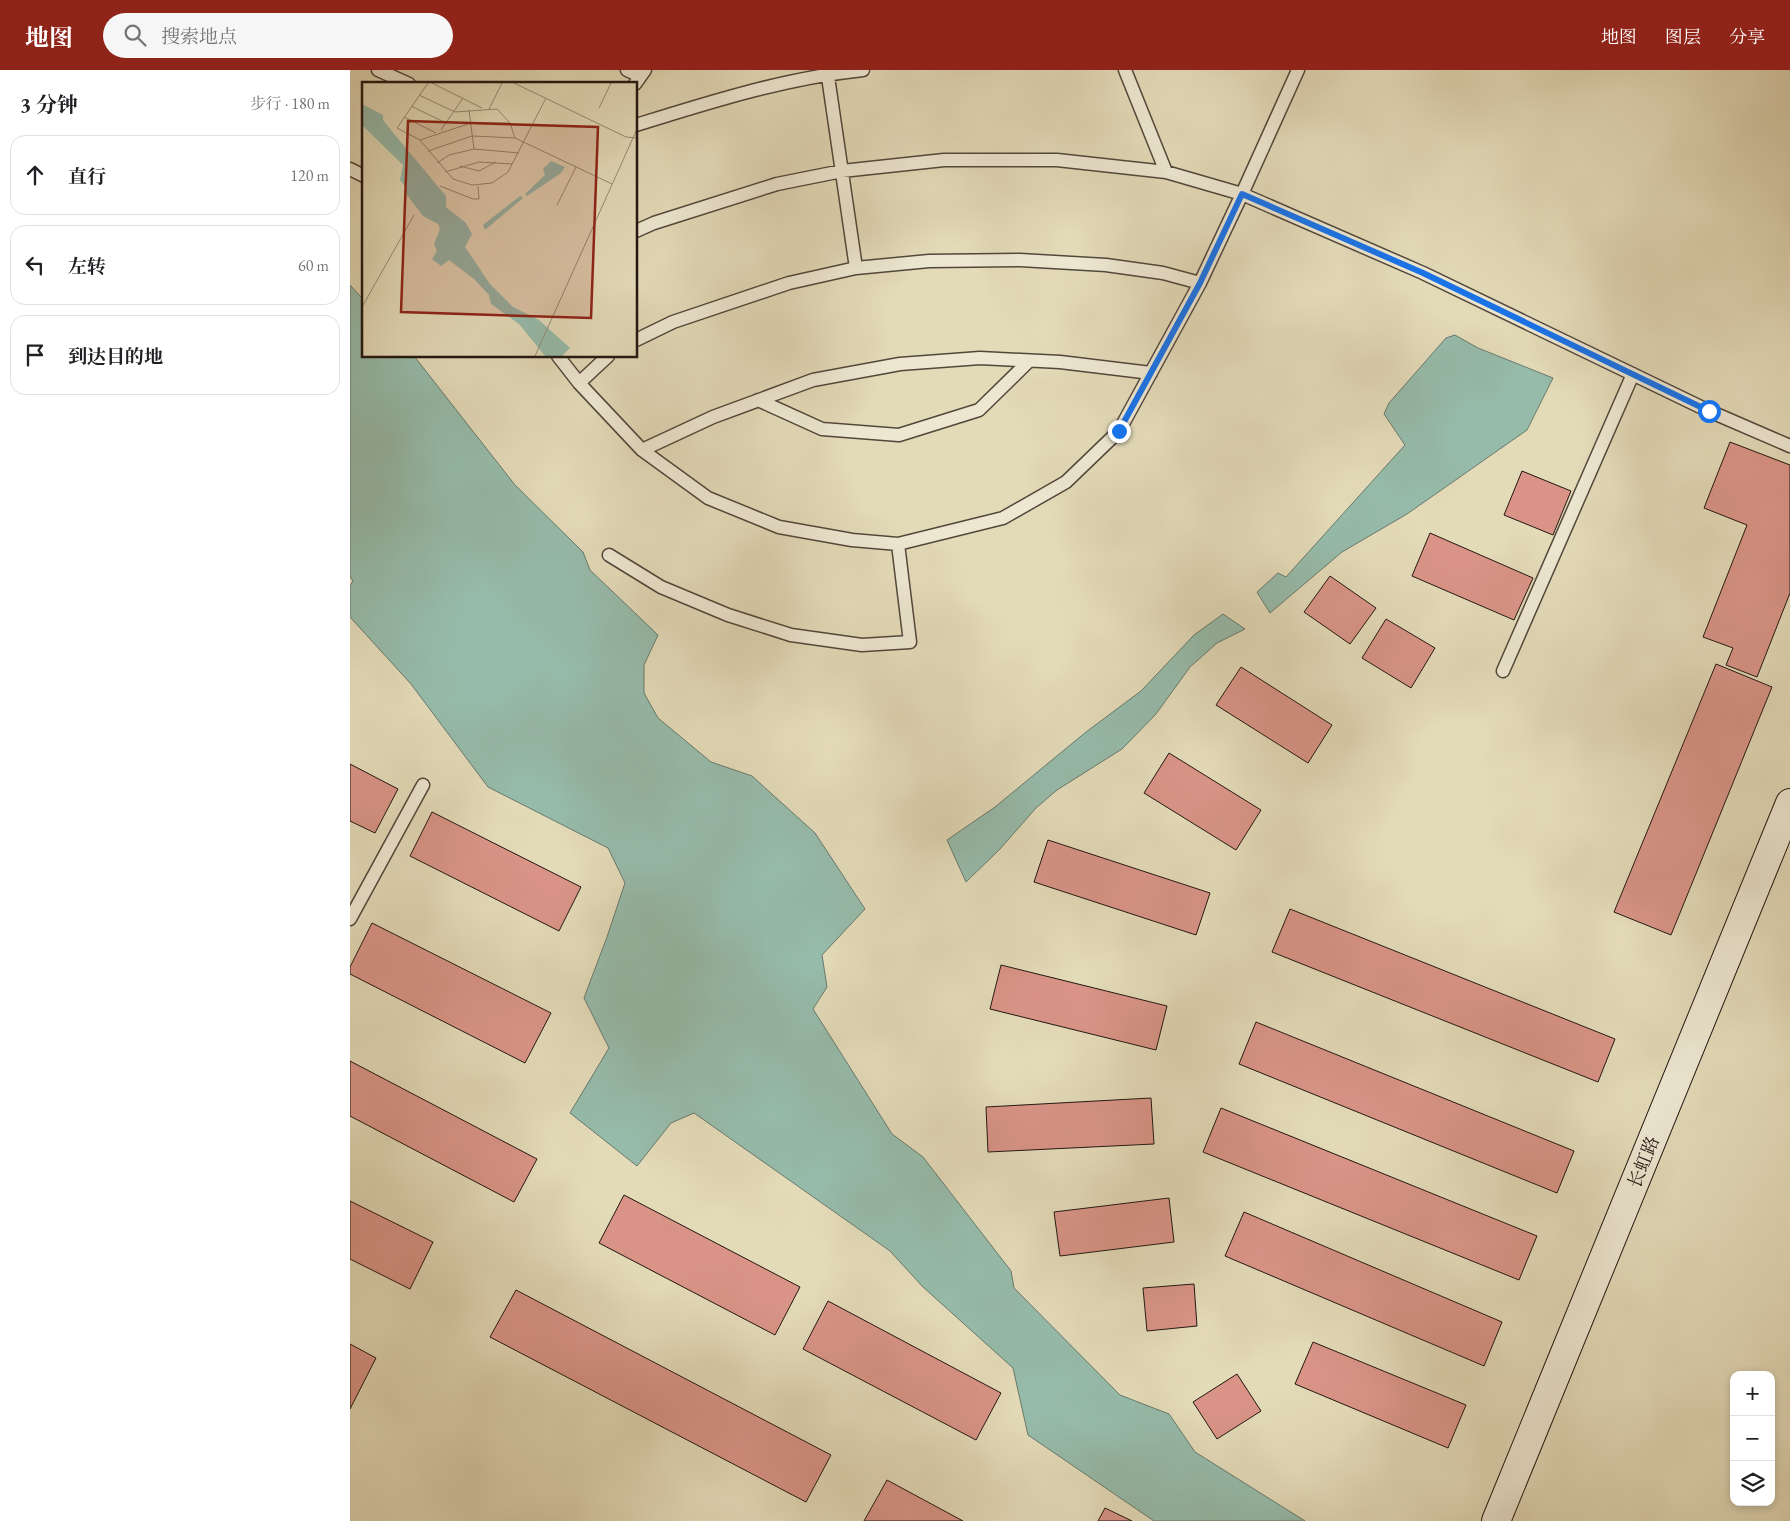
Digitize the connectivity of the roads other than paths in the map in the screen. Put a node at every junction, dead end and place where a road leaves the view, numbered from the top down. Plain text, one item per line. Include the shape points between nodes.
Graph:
1 (378, 70) edge
2 (627, 70) edge
3 (863, 70) edge
4 (1126, 70) edge
5 (1298, 70) edge
6 (827, 72) edge
7 (640, 76) edge
8 (405, 82) edge
9 (638, 124) edge
10 (350, 170) edge
11 (842, 171) junction
12 (1166, 172) junction
13 (362, 175) edge
14 (1242, 194) junction
15 (638, 230) edge
16 (856, 268) junction
17 (1200, 283) junction
18 (638, 339) edge
19 (560, 358) edge
20 (606, 358) edge
21 (1029, 361) junction
22 (1151, 373) junction
23 (1633, 374) junction
24 (579, 383) junction
25 (758, 400) junction
26 (1790, 446) edge
27 (642, 450) junction
28 (898, 544) junction
29 (609, 555) dead end
30 (1503, 671) dead end
31 (423, 784) dead end
32 (1790, 803) edge
33 (350, 919) edge
34 (1496, 1521) edge

1 - 8 lane
2 - 7 lane
3 - 6 lane
4 - 12 lane
5 - 14 lane
6 - 9 lane via 712,101
6 - 11 lane
10 - 13 lane
11 - 12 lane via 944,160 1057,160
11 - 15 lane via 777,184
11 - 16 lane
12 - 14 lane
14 - 17 lane
14 - 23 lane via 1423,273
16 - 17 lane via 929,261 1020,260 1106,265 1163,273
16 - 18 lane via 789,283 673,322
17 - 22 lane
19 - 24 lane
20 - 24 lane
21 - 22 lane
21 - 25 lane via 980,358 900,364 813,380
21 - 25 lane via 979,410 899,435 822,429
22 - 28 lane via 1119,431 1066,482 1003,518
23 - 26 lane
23 - 30 lane
24 - 27 lane
25 - 27 lane
27 - 28 lane via 708,498 779,527 852,540
28 - 29 lane via 910,642 862,645 791,635 728,615 661,587
31 - 33 lane
32 - 34 street, 长虹路

